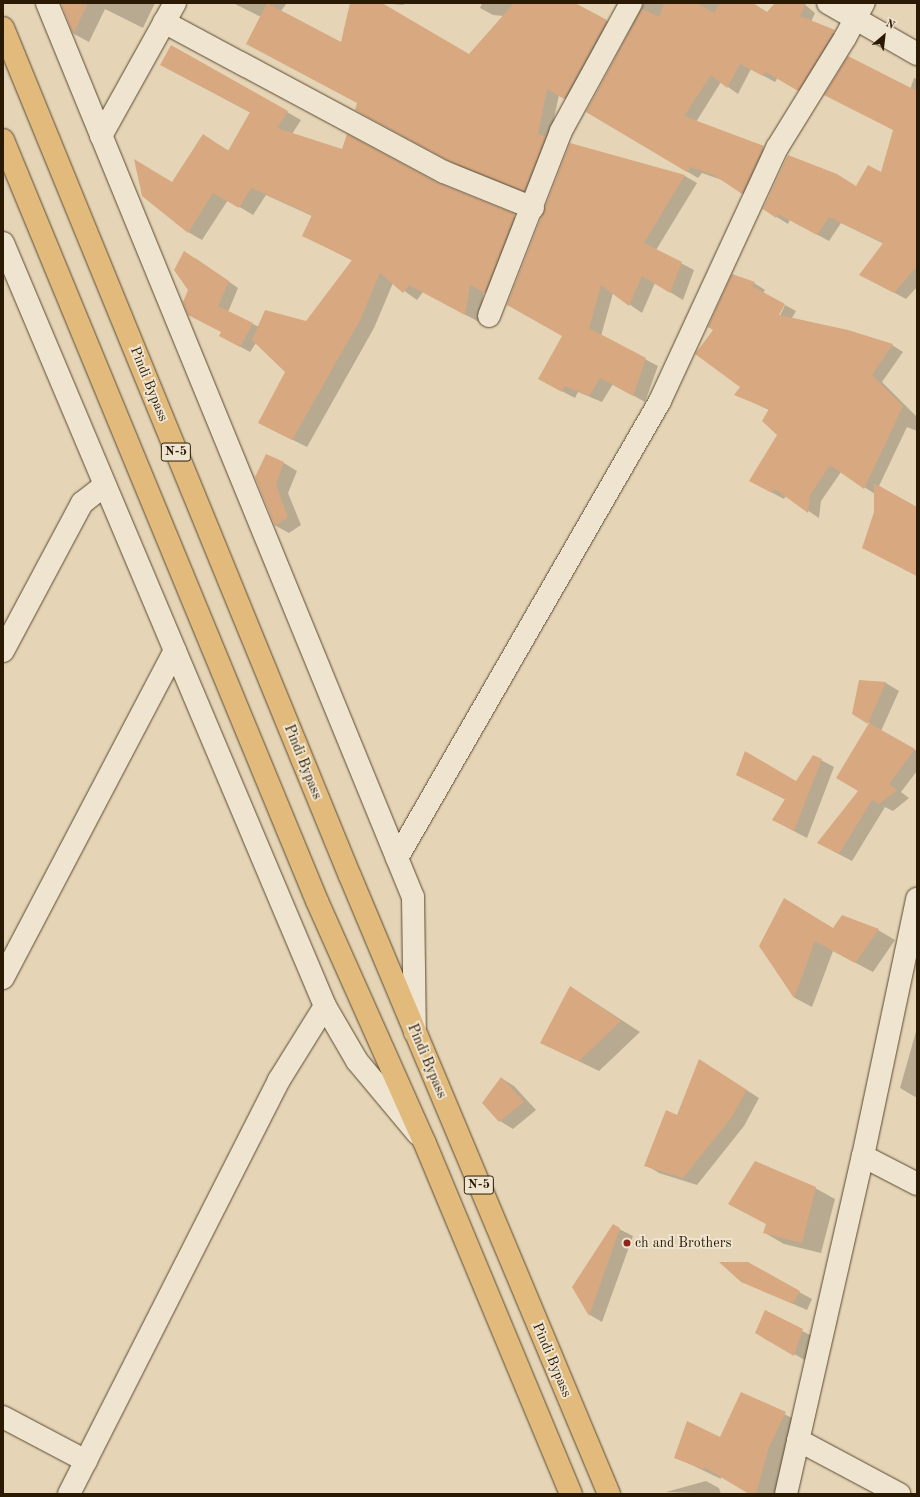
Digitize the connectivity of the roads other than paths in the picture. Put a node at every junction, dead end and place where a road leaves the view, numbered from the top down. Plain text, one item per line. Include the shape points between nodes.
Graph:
1 (47, 3) edge
2 (175, 3) edge
3 (631, 3) edge
4 (828, 3) edge
5 (859, 11) edge
6 (164, 22) junction
7 (3, 28) edge
8 (917, 54) edge
9 (102, 136) junction
10 (3, 140) edge
11 (533, 208) junction
12 (3, 243) edge
13 (489, 316) dead end
14 (105, 485) junction
15 (174, 650) junction
16 (3, 651) edge
17 (397, 858) junction
18 (917, 899) edge
19 (3, 978) edge
20 (325, 1006) junction
21 (416, 1034) junction
22 (424, 1141) junction
23 (863, 1156) junction
24 (917, 1184) edge
25 (3, 1417) edge
26 (798, 1440) junction
27 (86, 1461) junction
28 (69, 1494) edge
29 (572, 1494) edge
30 (608, 1494) edge
31 (786, 1494) edge
32 (899, 1494) edge

1 - 9 street
2 - 6 street
3 - 11 street via 561,131
4 - 5 street
5 - 8 street
5 - 17 street via 777,148 660,401
6 - 9 street
6 - 11 street via 444,172
7 - 21 highway, Pindi Bypass / N-5
9 - 17 street
10 - 22 highway, N-5 via 317,900
11 - 13 street
12 - 14 street
14 - 15 street
14 - 16 street via 82,503
15 - 19 street
15 - 20 street
17 - 21 street via 413,897
18 - 23 street
20 - 22 street via 357,1061
20 - 27 street via 279,1080
21 - 30 highway, Pindi Bypass / N-5
22 - 29 highway, N-5
23 - 24 street
23 - 26 street
25 - 27 street
26 - 31 street
26 - 32 street
27 - 28 street

